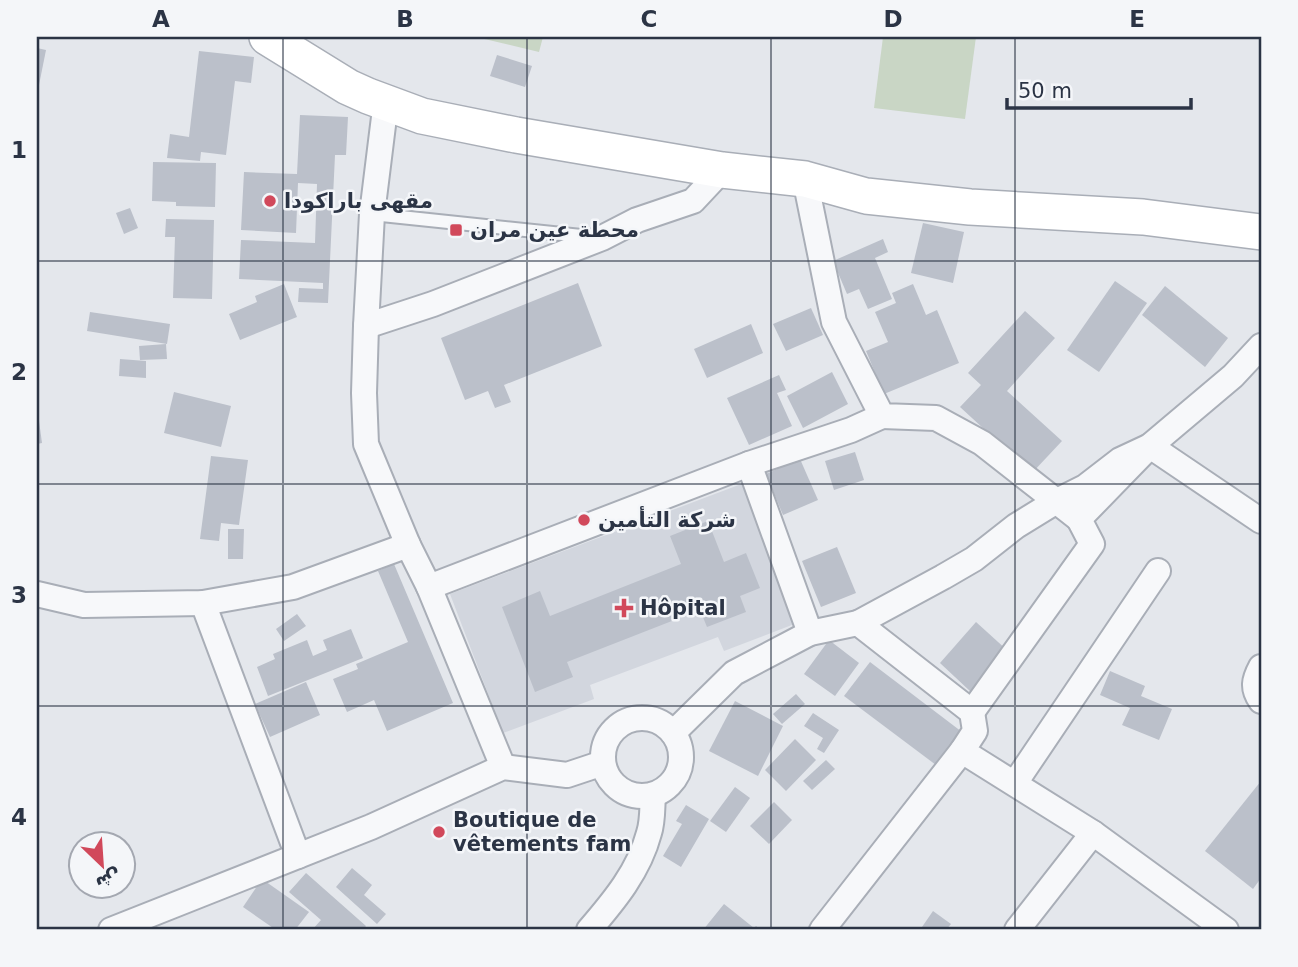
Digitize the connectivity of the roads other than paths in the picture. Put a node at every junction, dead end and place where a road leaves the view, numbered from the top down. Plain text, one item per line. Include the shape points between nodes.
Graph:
1 (267, 37) edge
2 (386, 101) junction
3 (723, 170) junction
4 (805, 179) junction
5 (372, 214) junction
6 (1261, 232) edge
7 (602, 238) junction
8 (366, 326) junction
9 (1261, 346) edge
10 (882, 416) junction
11 (1150, 446) junction
12 (749, 464) junction
13 (1055, 502) junction
14 (1256, 507) edge
15 (1079, 519) junction
16 (408, 544) junction
17 (1158, 571) dead end
18 (429, 587) junction
19 (37, 594) edge
20 (202, 603) junction
21 (858, 623) junction
22 (810, 633) junction
23 (1261, 667) edge
24 (1261, 701) edge
25 (972, 712) junction
26 (673, 733) junction
27 (962, 751) junction
28 (603, 763) junction
29 (503, 767) junction
30 (1015, 783) junction
31 (653, 795) junction
32 (1093, 833) junction
33 (298, 856) junction
34 (111, 930) edge
35 (589, 930) edge
36 (822, 930) edge
37 (1017, 930) edge
38 (1226, 930) edge

1 - 2 main road via 348,88
2 - 3 main road via 422,116
2 - 5 street
3 - 4 main road
3 - 7 street via 693,201 636,220
4 - 6 main road via 866,196 1143,217
4 - 10 street via 834,322
5 - 7 lane
5 - 8 street
7 - 8 street
8 - 16 street via 366,444
9 - 11 street via 1233,376
10 - 12 street
10 - 13 street via 936,418 982,443
11 - 13 street
11 - 14 street
11 - 15 street
12 - 18 street
12 - 22 street
13 - 15 street
13 - 21 street via 974,559
15 - 25 street via 1092,544
16 - 18 street
16 - 20 street via 293,587
17 - 30 street
18 - 29 street
19 - 20 street via 84,605
20 - 33 street
21 - 22 street
21 - 25 street
22 - 26 street via 734,673
23 - 24 street via 1254,679
25 - 27 street via 975,731
26 - 28 street via 653,719 628,720 607,737
26 - 31 street via 681,756 679,769 674,780
27 - 30 street
27 - 36 street
28 - 29 street via 567,775
28 - 31 street via 616,787 640,796
29 - 33 street
30 - 32 street
31 - 35 street via 642,856 619,897
32 - 37 street
32 - 38 street
33 - 34 street

